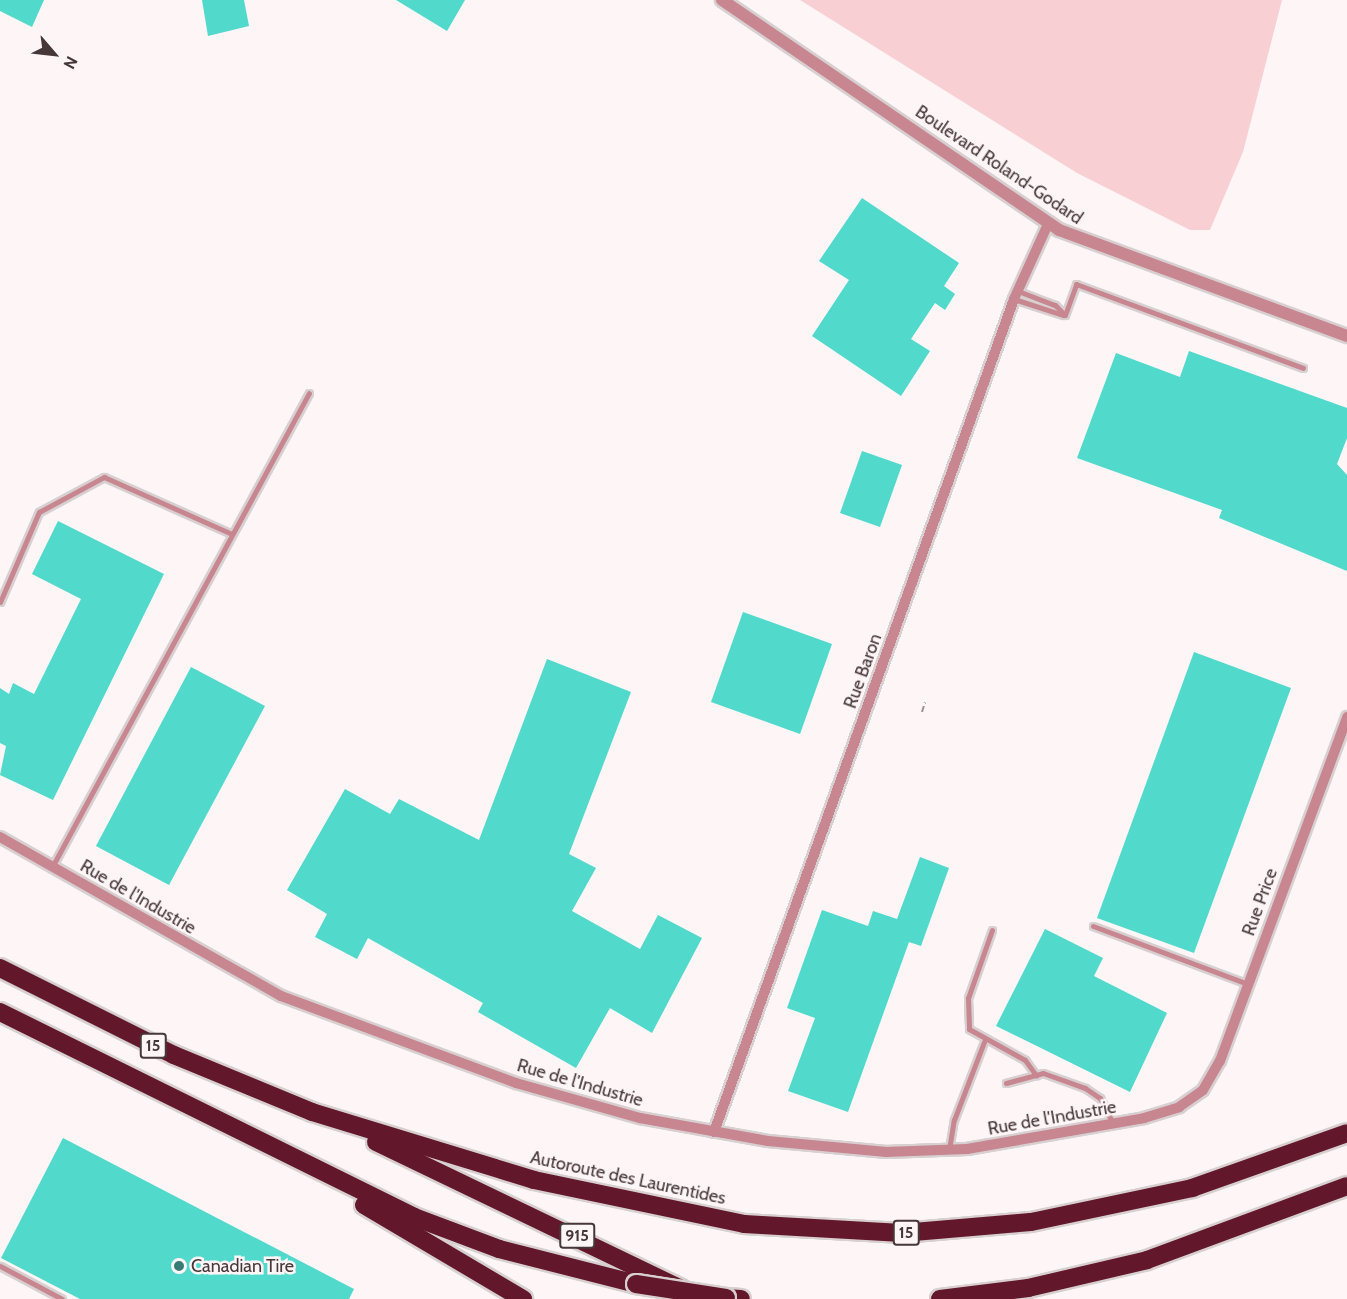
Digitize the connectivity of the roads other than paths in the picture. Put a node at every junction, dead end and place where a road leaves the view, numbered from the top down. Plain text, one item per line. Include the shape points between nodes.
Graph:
1 (722, 0) edge
2 (1048, 224) junction
3 (1016, 295) junction
4 (1347, 336) edge
5 (1303, 368) dead end
6 (309, 393) dead end
7 (232, 534) junction
8 (0, 602) edge
9 (1347, 717) edge
10 (0, 837) edge
11 (52, 867) junction
12 (1093, 926) dead end
13 (992, 930) dead end
14 (0, 968) edge
15 (1248, 984) junction
16 (0, 1012) edge
17 (984, 1042) junction
18 (1036, 1075) junction
19 (1006, 1083) dead end
20 (1198, 1095) joint
21 (312, 1112) junction
22 (1114, 1125) junction
23 (714, 1132) junction
24 (1347, 1133) edge
25 (949, 1150) junction
26 (302, 1166) junction
27 (1347, 1186) edge
28 (0, 1266) edge
29 (734, 1298) edge
30 (62, 1299) edge
31 (523, 1299) edge
32 (700, 1299) edge
33 (940, 1299) edge

1 - 2 street, Boulevard Roland-Godard
2 - 3 street, Rue Baron
2 - 4 street, Boulevard Roland-Godard via 1122,256
3 - 5 lane via 1065,315 1076,284
3 - 23 street, Rue Baron
6 - 7 lane
7 - 8 lane via 104,477 39,512
7 - 11 lane
9 - 15 street, Rue Price
10 - 11 street, Rue de l'Industrie
11 - 23 street, Rue de l'Industrie via 227,968 329,1017 579,1102
12 - 15 lane
13 - 17 lane via 968,998 969,1029
14 - 21 highway, Autoroute des Laurentides / 15 via 174,1055
15 - 20 street, Rue Price via 1220,1061
16 - 26 highway, 15
17 - 18 lane via 1025,1060
17 - 25 lane via 954,1120
18 - 19 lane
18 - 22 lane via 1092,1091
20 - 22 street, Rue de l'Industrie via 1162,1114
21 - 24 highway, Autoroute des Laurentides / 15 via 512,1174 656,1210 744,1224 858,1232 964,1230 1096,1212 1234,1175
21 - 32 highway, 915
22 - 25 street, Rue de l'Industrie
23 - 25 street, Rue de l'Industrie via 851,1151
26 - 29 highway, 15, bridge via 455,1234 636,1284
26 - 31 highway via 448,1260
27 - 33 highway via 1148,1260 1028,1288
28 - 30 lane

